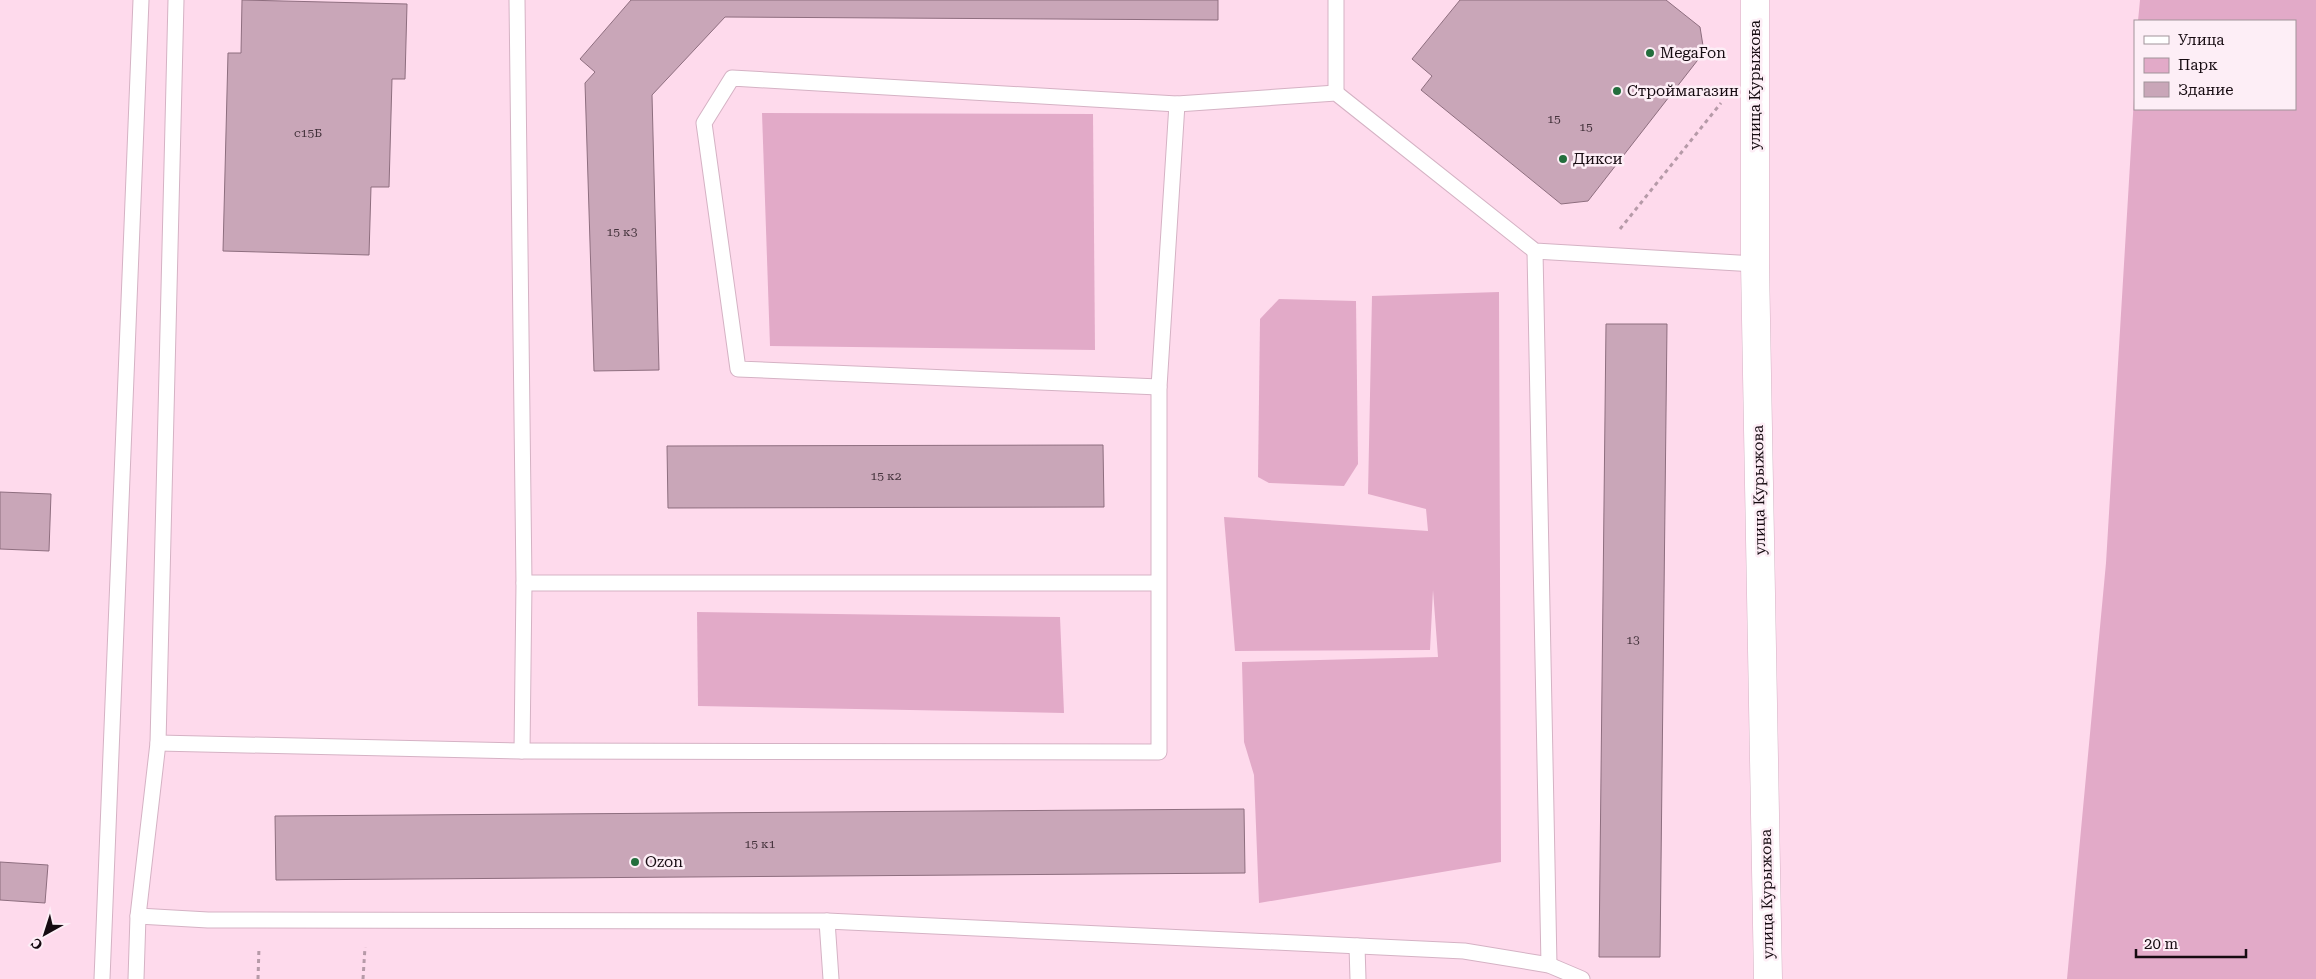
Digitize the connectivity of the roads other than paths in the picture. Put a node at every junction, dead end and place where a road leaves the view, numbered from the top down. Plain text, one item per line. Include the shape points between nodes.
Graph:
1 (141, 0) edge
2 (176, 0) edge
3 (517, 0) edge
4 (1336, 0) edge
5 (1755, 0) edge
6 (1336, 93) junction
7 (1177, 104) junction
8 (1535, 251) junction
9 (1755, 264) junction
10 (1159, 387) junction
11 (524, 583) junction
12 (1158, 583) junction
13 (158, 743) junction
14 (522, 751) junction
15 (138, 916) junction
16 (826, 921) junction
17 (1357, 946) junction
18 (1549, 965) junction
19 (102, 979) edge
20 (136, 979) edge
21 (831, 979) edge
22 (1358, 979) edge
23 (1582, 979) edge
24 (1768, 979) edge

1 - 19 lane
2 - 13 lane
3 - 11 lane
4 - 6 lane
5 - 9 street, улица Курыжова
6 - 7 lane
6 - 8 lane
7 - 10 lane
7 - 10 lane via 732,78 704,124 738,369
8 - 9 lane
8 - 18 lane
9 - 24 street, улица Курыжова
10 - 12 lane
11 - 12 lane
11 - 14 lane
12 - 14 lane via 1160,752
13 - 14 lane
13 - 15 lane
15 - 16 lane via 208,920
15 - 20 lane
16 - 17 lane
16 - 21 lane
17 - 18 lane via 1464,951
17 - 22 lane
18 - 23 lane

